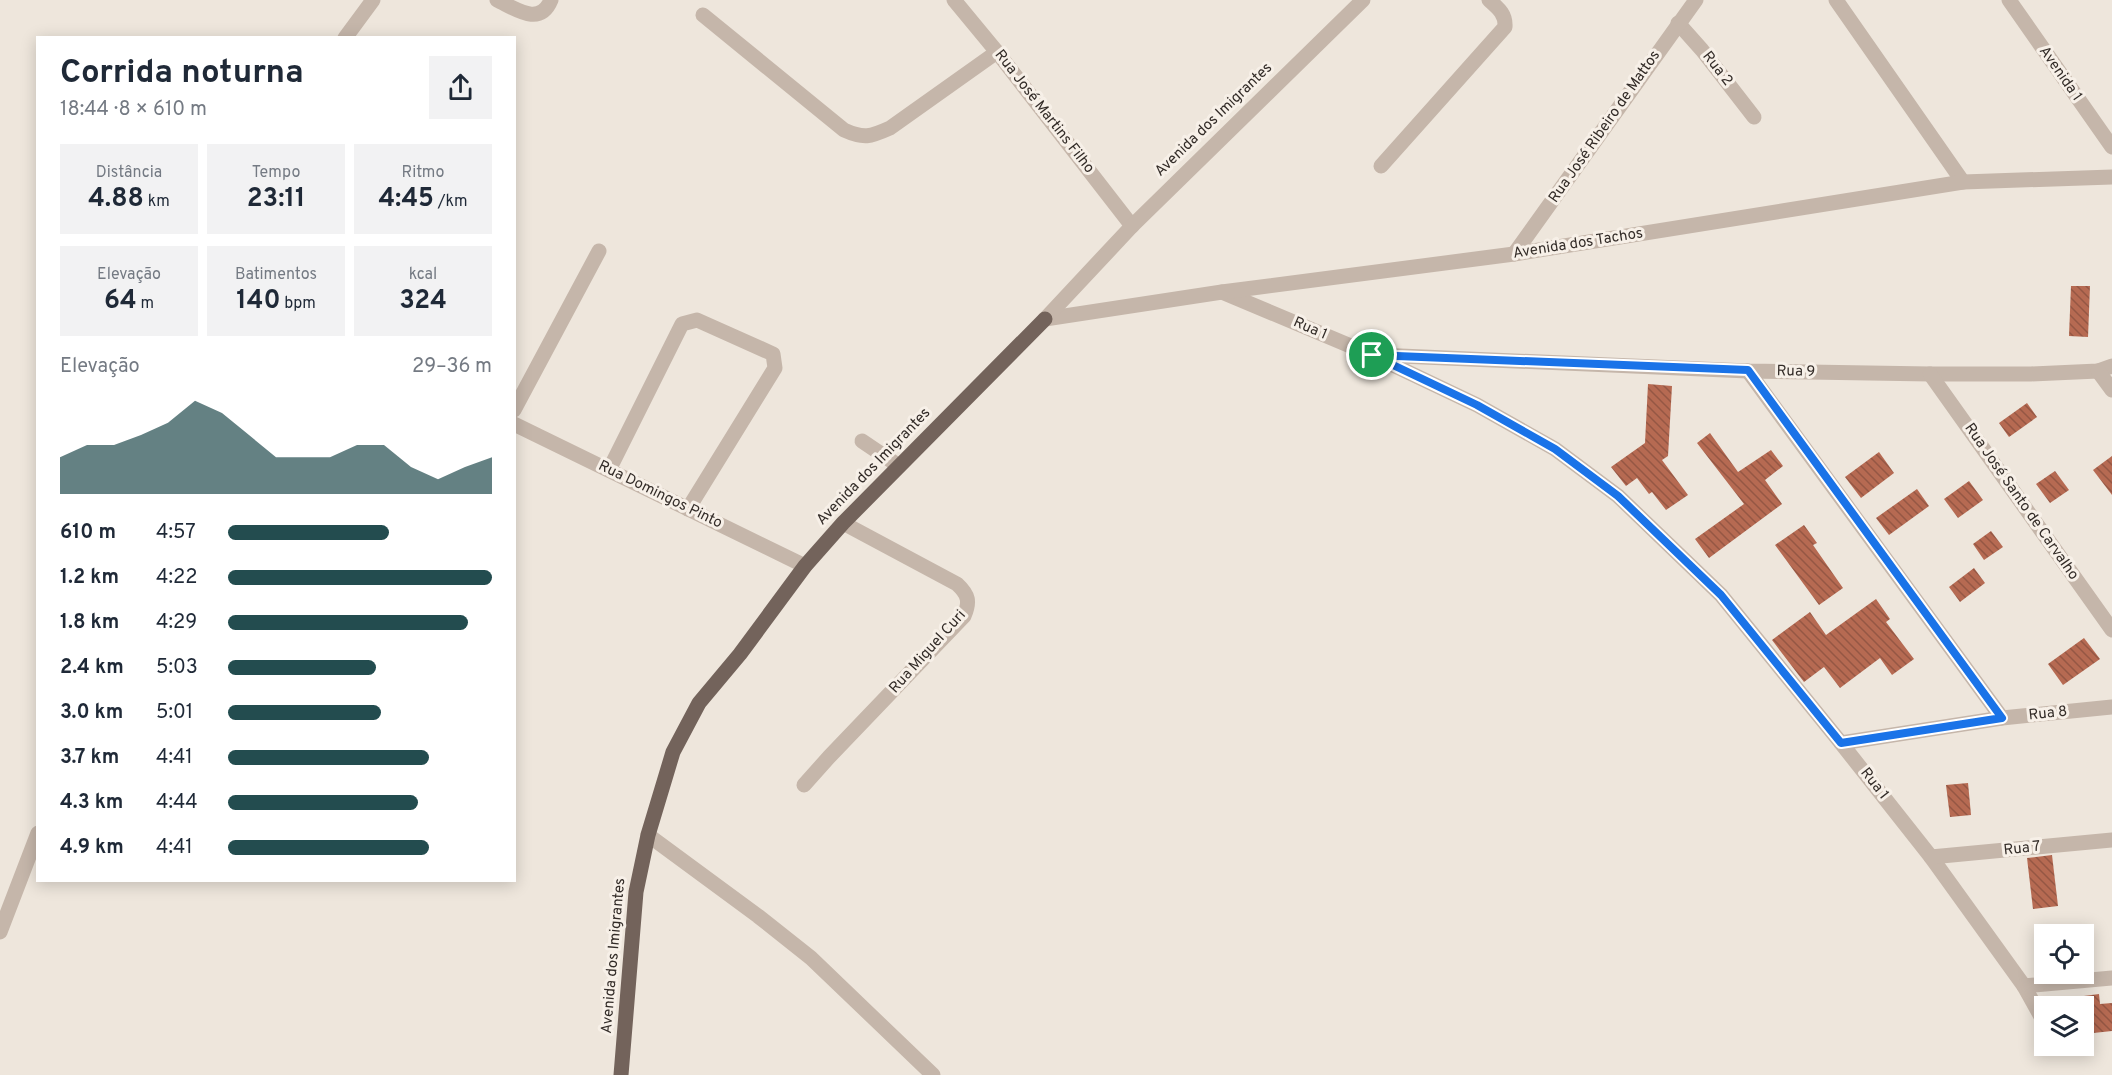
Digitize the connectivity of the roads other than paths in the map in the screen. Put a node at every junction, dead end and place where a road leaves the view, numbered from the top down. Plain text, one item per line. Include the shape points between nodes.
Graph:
1 (373, 0) edge
2 (497, 0) edge
3 (551, 0) edge
4 (954, 0) edge
5 (1363, 0) edge
6 (1489, 0) edge
7 (1696, 0) edge
8 (1836, 0) edge
9 (2009, 0) edge
10 (703, 15) dead end
11 (1678, 23) junction
12 (346, 36) edge
13 (997, 52) junction
14 (1754, 117) dead end
15 (2112, 147) edge
16 (1381, 166) dead end
17 (2112, 177) edge
18 (1963, 182) junction
19 (1132, 226) junction
20 (599, 251) dead end
21 (1514, 254) junction
22 (1222, 292) junction
23 (1045, 319) junction
24 (1372, 355) junction
25 (2105, 368) edge
26 (1748, 370) junction
27 (1930, 374) junction
28 (2112, 390) edge
29 (516, 406) edge
30 (516, 425) edge
31 (862, 441) dead end
32 (899, 466) junction
33 (609, 470) junction
34 (688, 509) junction
35 (843, 523) junction
36 (805, 566) junction
37 (2112, 630) edge
38 (2112, 707) edge
39 (2002, 718) junction
40 (1841, 743) junction
41 (804, 785) dead end
42 (648, 835) junction
43 (36, 838) edge
44 (2112, 840) edge
45 (1931, 857) junction
46 (0, 932) edge
47 (2112, 978) edge
48 (2024, 986) junction
49 (2034, 1004) edge
50 (621, 1075) edge
51 (933, 1075) edge

1 - 12 street
2 - 3 street via 530,15 540,14
4 - 13 street, Rua José Martins Filho
5 - 19 street, Avenida dos Imigrantes
6 - 16 street via 1506,19 1505,27
7 - 11 street, Rua José Ribeiro de Mattos
8 - 18 street
9 - 15 street, Avenida 1
10 - 13 street via 844,130 859,137 890,128
11 - 14 street, Rua 2
11 - 21 street, Rua José Ribeiro de Mattos
13 - 19 street, Rua José Martins Filho
17 - 18 street, Avenida dos Tachos
18 - 21 street, Avenida dos Tachos
19 - 23 street, Avenida dos Imigrantes
20 - 29 street
21 - 22 street, Avenida dos Tachos
22 - 23 street, Avenida dos Tachos
22 - 24 street, Rua 1
23 - 32 main road, Avenida dos Imigrantes
24 - 26 street, Rua 9
24 - 40 street, Rua 1 via 1477,405 1555,449 1618,496 1721,595
25 - 27 street, Rua 9 via 2031,374
25 - 28 street
26 - 27 street, Rua 9
26 - 39 street
27 - 37 street, Rua José Santo de Carvalho
30 - 33 street, Rua Domingos Pinto
31 - 32 street
32 - 35 main road, Avenida dos Imigrantes
33 - 34 street, Rua Domingos Pinto
33 - 34 street via 681,324 697,320 773,354 776,368
34 - 36 street, Rua Domingos Pinto
35 - 36 main road, Avenida dos Imigrantes
35 - 41 street, Rua Miguel Curi via 957,584 966,592 969,604 964,616
36 - 42 main road, Avenida dos Imigrantes via 699,703 674,752
38 - 39 street, Rua 8
39 - 40 street, Rua 8
40 - 45 street, Rua 1
42 - 50 main road, Avenida dos Imigrantes via 636,892
42 - 51 street via 811,958
43 - 46 street
44 - 45 street, Rua 7
45 - 48 street, Rua 1
47 - 48 street
48 - 49 street, Rua 1

